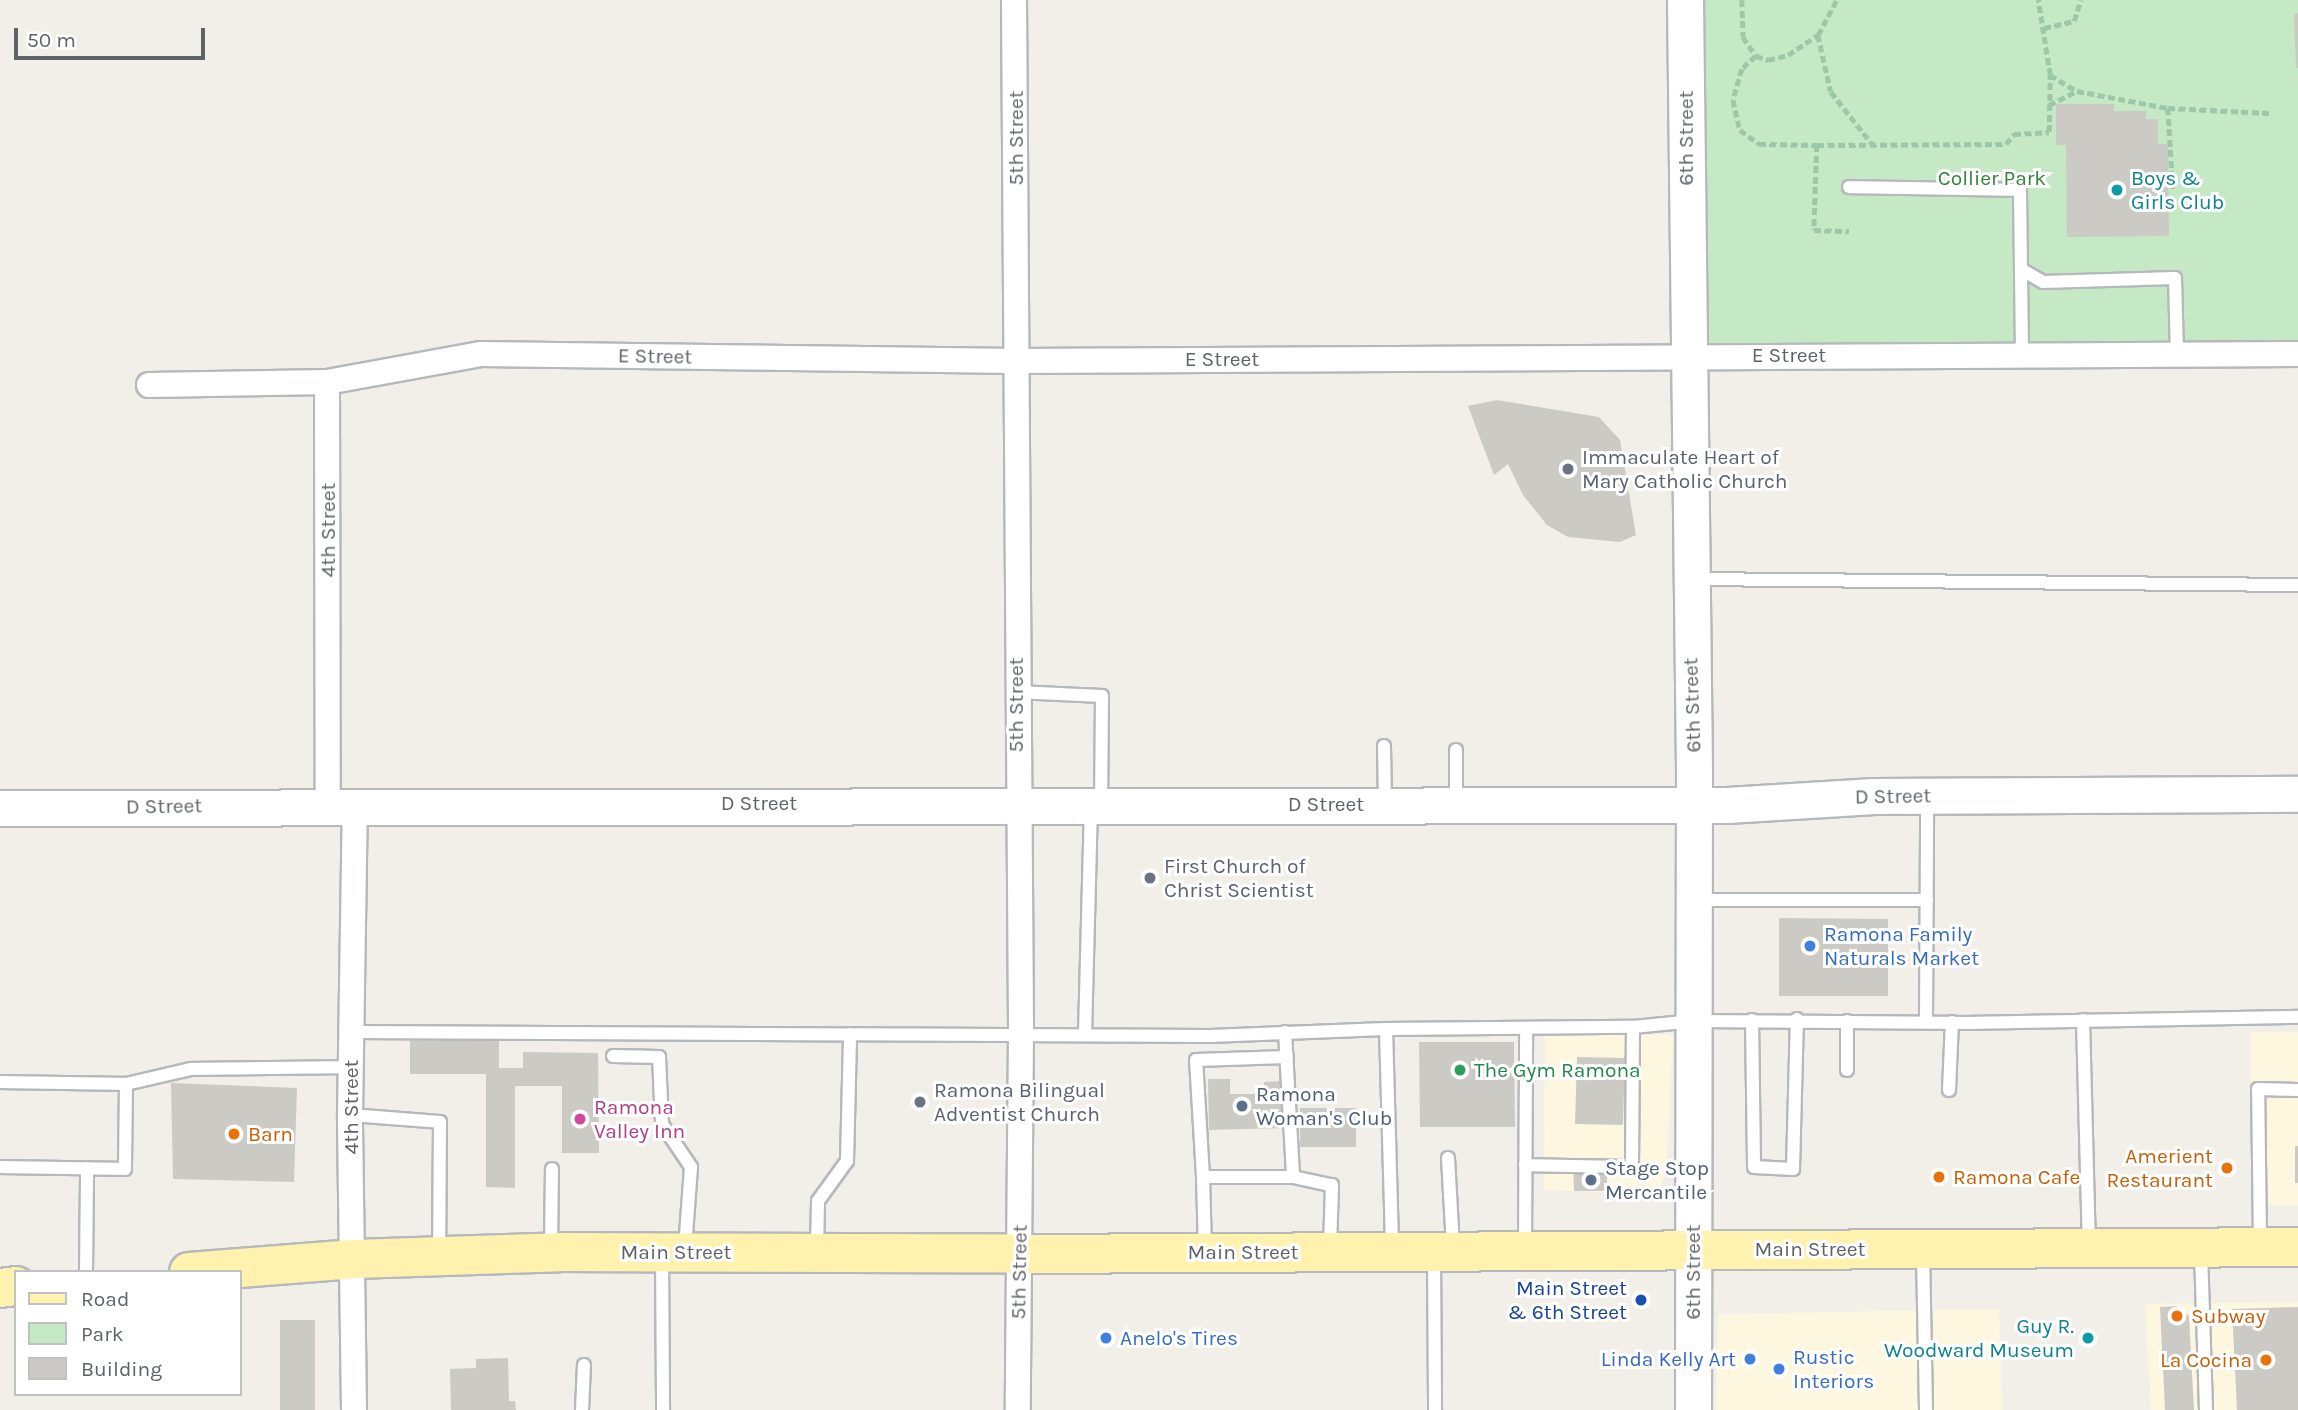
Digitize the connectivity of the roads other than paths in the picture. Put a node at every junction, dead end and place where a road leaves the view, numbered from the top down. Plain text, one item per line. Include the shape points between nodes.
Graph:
1 (1014, 0) edge
2 (1685, 0) edge
3 (1849, 187) dead end
4 (2024, 271) junction
5 (2022, 354) junction
6 (2177, 354) junction
7 (2298, 354) edge
8 (1687, 356) junction
9 (1016, 361) junction
10 (327, 382) junction
11 (149, 385) dead end
12 (1689, 579) junction
13 (2298, 584) edge
14 (1016, 692) junction
15 (1384, 746) dead end
16 (1456, 750) dead end
17 (2298, 793) edge
18 (1927, 795) junction
19 (1017, 803) junction
20 (342, 804) junction
21 (1096, 804) junction
22 (1385, 804) junction
23 (1456, 804) junction
24 (1694, 804) junction
25 (0, 808) edge
26 (1694, 900) junction
27 (1927, 900) junction
28 (2298, 1017) edge
29 (1797, 1019) junction
30 (1752, 1020) junction
31 (2083, 1020) junction
32 (1694, 1021) junction
33 (1847, 1021) junction
34 (1926, 1022) junction
35 (1952, 1022) junction
36 (1633, 1027) junction
37 (1526, 1028) junction
38 (1386, 1029) junction
39 (351, 1032) junction
40 (1285, 1032) junction
41 (1021, 1033) junction
42 (850, 1034) junction
43 (1085, 1034) junction
44 (614, 1056) dead end
45 (1287, 1057) junction
46 (350, 1067) junction
47 (1847, 1070) dead end
48 (0, 1082) edge
49 (127, 1084) junction
50 (1948, 1090) dead end
51 (2298, 1090) edge
52 (350, 1115) junction
53 (1448, 1158) dead end
54 (1525, 1165) junction
55 (0, 1167) edge
56 (88, 1168) junction
57 (552, 1169) dead end
58 (1203, 1177) junction
59 (1293, 1177) junction
60 (2200, 1247) junction
61 (2260, 1247) junction
62 (2298, 1247) edge
63 (2089, 1248) junction
64 (1923, 1249) junction
65 (1693, 1250) junction
66 (1443, 1251) junction
67 (1525, 1251) junction
68 (551, 1252) junction
69 (673, 1252) junction
70 (1330, 1252) junction
71 (1392, 1252) junction
72 (1205, 1253) junction
73 (817, 1254) junction
74 (1020, 1254) junction
75 (439, 1255) junction
76 (354, 1259) junction
77 (86, 1270) edge
78 (214, 1270) edge
79 (584, 1365) dead end
80 (354, 1410) edge
81 (582, 1410) edge
82 (663, 1410) edge
83 (1017, 1410) edge
84 (1435, 1410) edge
85 (1693, 1410) edge
86 (1926, 1410) edge
87 (2206, 1410) edge

1 - 9 street, 5th Street
2 - 8 street, 6th Street
3 - 4 lane via 2020,190
4 - 5 lane
4 - 6 lane via 2043,282 2175,278
5 - 6 street, E Street
5 - 8 street, E Street
6 - 7 street, E Street
8 - 9 street, E Street
8 - 12 street, 6th Street
9 - 10 street, E Street via 481,355
9 - 14 street, 5th Street
10 - 11 street, E Street
10 - 20 street, 4th Street
12 - 13 lane
12 - 24 street, 6th Street
14 - 19 street, 5th Street
14 - 21 lane via 1102,696
15 - 22 lane
16 - 23 lane
17 - 18 street, D Street
18 - 24 street, D Street
18 - 27 lane
19 - 20 street, D Street
19 - 21 street, D Street
19 - 41 street, 5th Street
20 - 25 street, D Street
20 - 39 street, 4th Street
21 - 22 street, D Street
21 - 43 lane
22 - 23 street, D Street
23 - 24 street, D Street
24 - 26 street, 6th Street
26 - 27 lane
26 - 32 street, 6th Street
27 - 34 lane
28 - 31 lane
29 - 30 lane
29 - 30 lane via 1793,1170 1754,1167
29 - 33 lane
30 - 32 lane
31 - 35 lane
31 - 63 lane
32 - 36 lane
32 - 65 street, 6th Street
33 - 34 lane
33 - 47 lane
34 - 35 lane
35 - 50 lane
36 - 37 lane
36 - 54 lane via 1632,1167
37 - 38 lane
37 - 54 lane
38 - 40 lane
38 - 71 lane
39 - 42 lane
39 - 46 street, 4th Street
40 - 43 lane
40 - 45 lane
41 - 42 lane
41 - 43 lane
41 - 74 street, 5th Street
42 - 73 lane via 847,1161 818,1201
44 - 69 lane via 659,1057 662,1124 691,1167
45 - 58 lane via 1196,1060
45 - 59 lane
46 - 49 lane via 191,1069
46 - 52 street, 4th Street
48 - 49 lane
49 - 56 lane via 125,1169
51 - 61 lane via 2258,1089
52 - 75 lane via 440,1122
52 - 76 street, 4th Street
53 - 66 lane
54 - 67 lane
55 - 56 lane
56 - 77 lane
57 - 68 lane
58 - 59 lane
58 - 72 lane
59 - 70 lane via 1332,1185
60 - 61 main road, Main Street
60 - 63 main road, Main Street
60 - 87 lane
61 - 62 main road, Main Street
63 - 64 main road, Main Street
64 - 65 main road, Main Street
64 - 86 lane
65 - 67 main road, Main Street
65 - 85 street, 6th Street
66 - 67 main road, Main Street
66 - 71 main road, Main Street
66 - 84 lane
68 - 69 main road, Main Street
68 - 75 main road, Main Street
69 - 73 main road, Main Street
69 - 82 lane
70 - 71 main road, Main Street
70 - 72 main road, Main Street
72 - 74 main road, Main Street
73 - 74 main road, Main Street
74 - 83 street, 5th Street
75 - 76 main road, Main Street
76 - 78 main road, Main Street
76 - 80 street, 4th Street
79 - 81 lane

